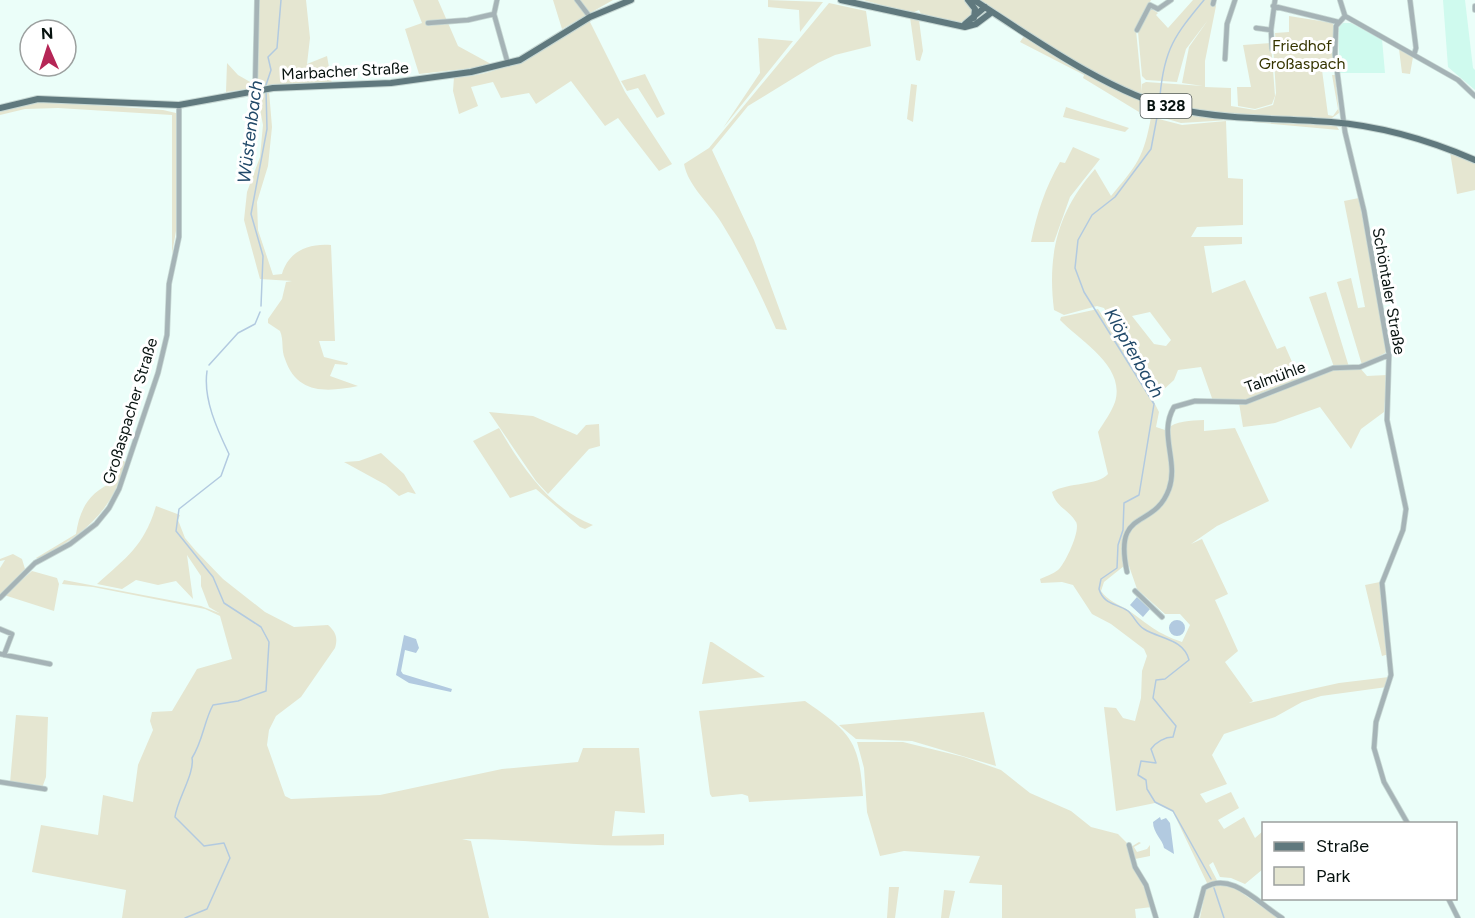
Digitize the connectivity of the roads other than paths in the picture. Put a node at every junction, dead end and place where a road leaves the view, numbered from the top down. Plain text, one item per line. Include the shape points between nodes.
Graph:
1 (257, 0) edge
2 (496, 0) edge
3 (577, 0) edge
4 (631, 0) edge
5 (841, 0) edge
6 (968, 0) edge
7 (974, 0) edge
8 (1171, 0) edge
9 (1234, 0) edge
10 (1275, 0) edge
11 (1340, 0) edge
12 (1410, 0) edge
13 (1151, 3) edge
14 (1273, 6) junction
15 (985, 7) junction
16 (992, 12) junction
17 (495, 14) junction
18 (1345, 16) junction
19 (590, 17) junction
20 (972, 21) junction
21 (1338, 22) junction
22 (428, 23) dead end
23 (957, 25) junction
24 (1256, 28) dead end
25 (1137, 30) dead end
26 (1271, 30) junction
27 (1272, 49) dead end
28 (1414, 55) junction
29 (1225, 59) dead end
30 (508, 64) junction
31 (255, 91) junction
32 (1475, 96) edge
33 (178, 105) junction
34 (0, 108) edge
35 (1342, 108) junction
36 (1326, 122) junction
37 (1344, 123) junction
38 (1475, 160) edge
39 (1389, 355) junction
40 (1127, 572) dead end
41 (1134, 591) dead end
42 (0, 598) edge
43 (1162, 617) dead end
44 (0, 629) edge
45 (2, 654) edge
46 (50, 664) dead end
47 (0, 782) edge
48 (45, 789) dead end
49 (1407, 822) edge
50 (1129, 845) dead end
51 (1449, 900) edge
52 (1156, 918) edge
53 (1196, 918) edge
54 (1282, 918) edge
55 (1458, 918) edge

1 - 31 street
2 - 17 street
3 - 19 street
4 - 19 main road, Marbacher Straße
5 - 23 main road
6 - 20 main road via 975,9
7 - 15 main road, B 328
8 - 13 street via 1158,9
9 - 29 street via 1227,24
10 - 14 street
11 - 18 street
12 - 28 street
13 - 25 street
14 - 21 street
14 - 26 street
15 - 16 main road, B 328
15 - 20 main road
16 - 23 main road via 972,26
16 - 36 main road, B 328 via 1104,80 1151,101 1198,113
17 - 22 street
17 - 30 street
18 - 21 street
18 - 28 street
19 - 30 main road, Marbacher Straße via 539,50
20 - 23 main road
21 - 35 street via 1335,55
24 - 26 street
26 - 27 street
28 - 32 street via 1458,80
30 - 31 main road, Marbacher Straße via 391,83
31 - 33 main road, Marbacher Straße
33 - 34 main road, Marbacher Straße via 38,99
33 - 42 street, Großaspacher Straße via 179,237 169,284 167,335 158,374 119,489 96,524 35,563
35 - 36 street via 1338,118
35 - 37 street
36 - 37 main road, B 328
37 - 38 main road, B 328 via 1413,137
37 - 39 street, Schöntaler Straße
39 - 40 street, Talmühle via 1360,367 1324,371 1245,402 1195,401 1174,407 1166,430 1169,488 1150,512 1128,527 1124,544
39 - 49 street, Schöntaler Straße via 1387,420 1406,518 1382,583 1391,675 1374,740 1381,775
41 - 43 street
44 - 45 street via 12,634
45 - 46 street
47 - 48 street
50 - 52 street
51 - 55 street
53 - 54 street via 1204,888 1220,882 1233,885

